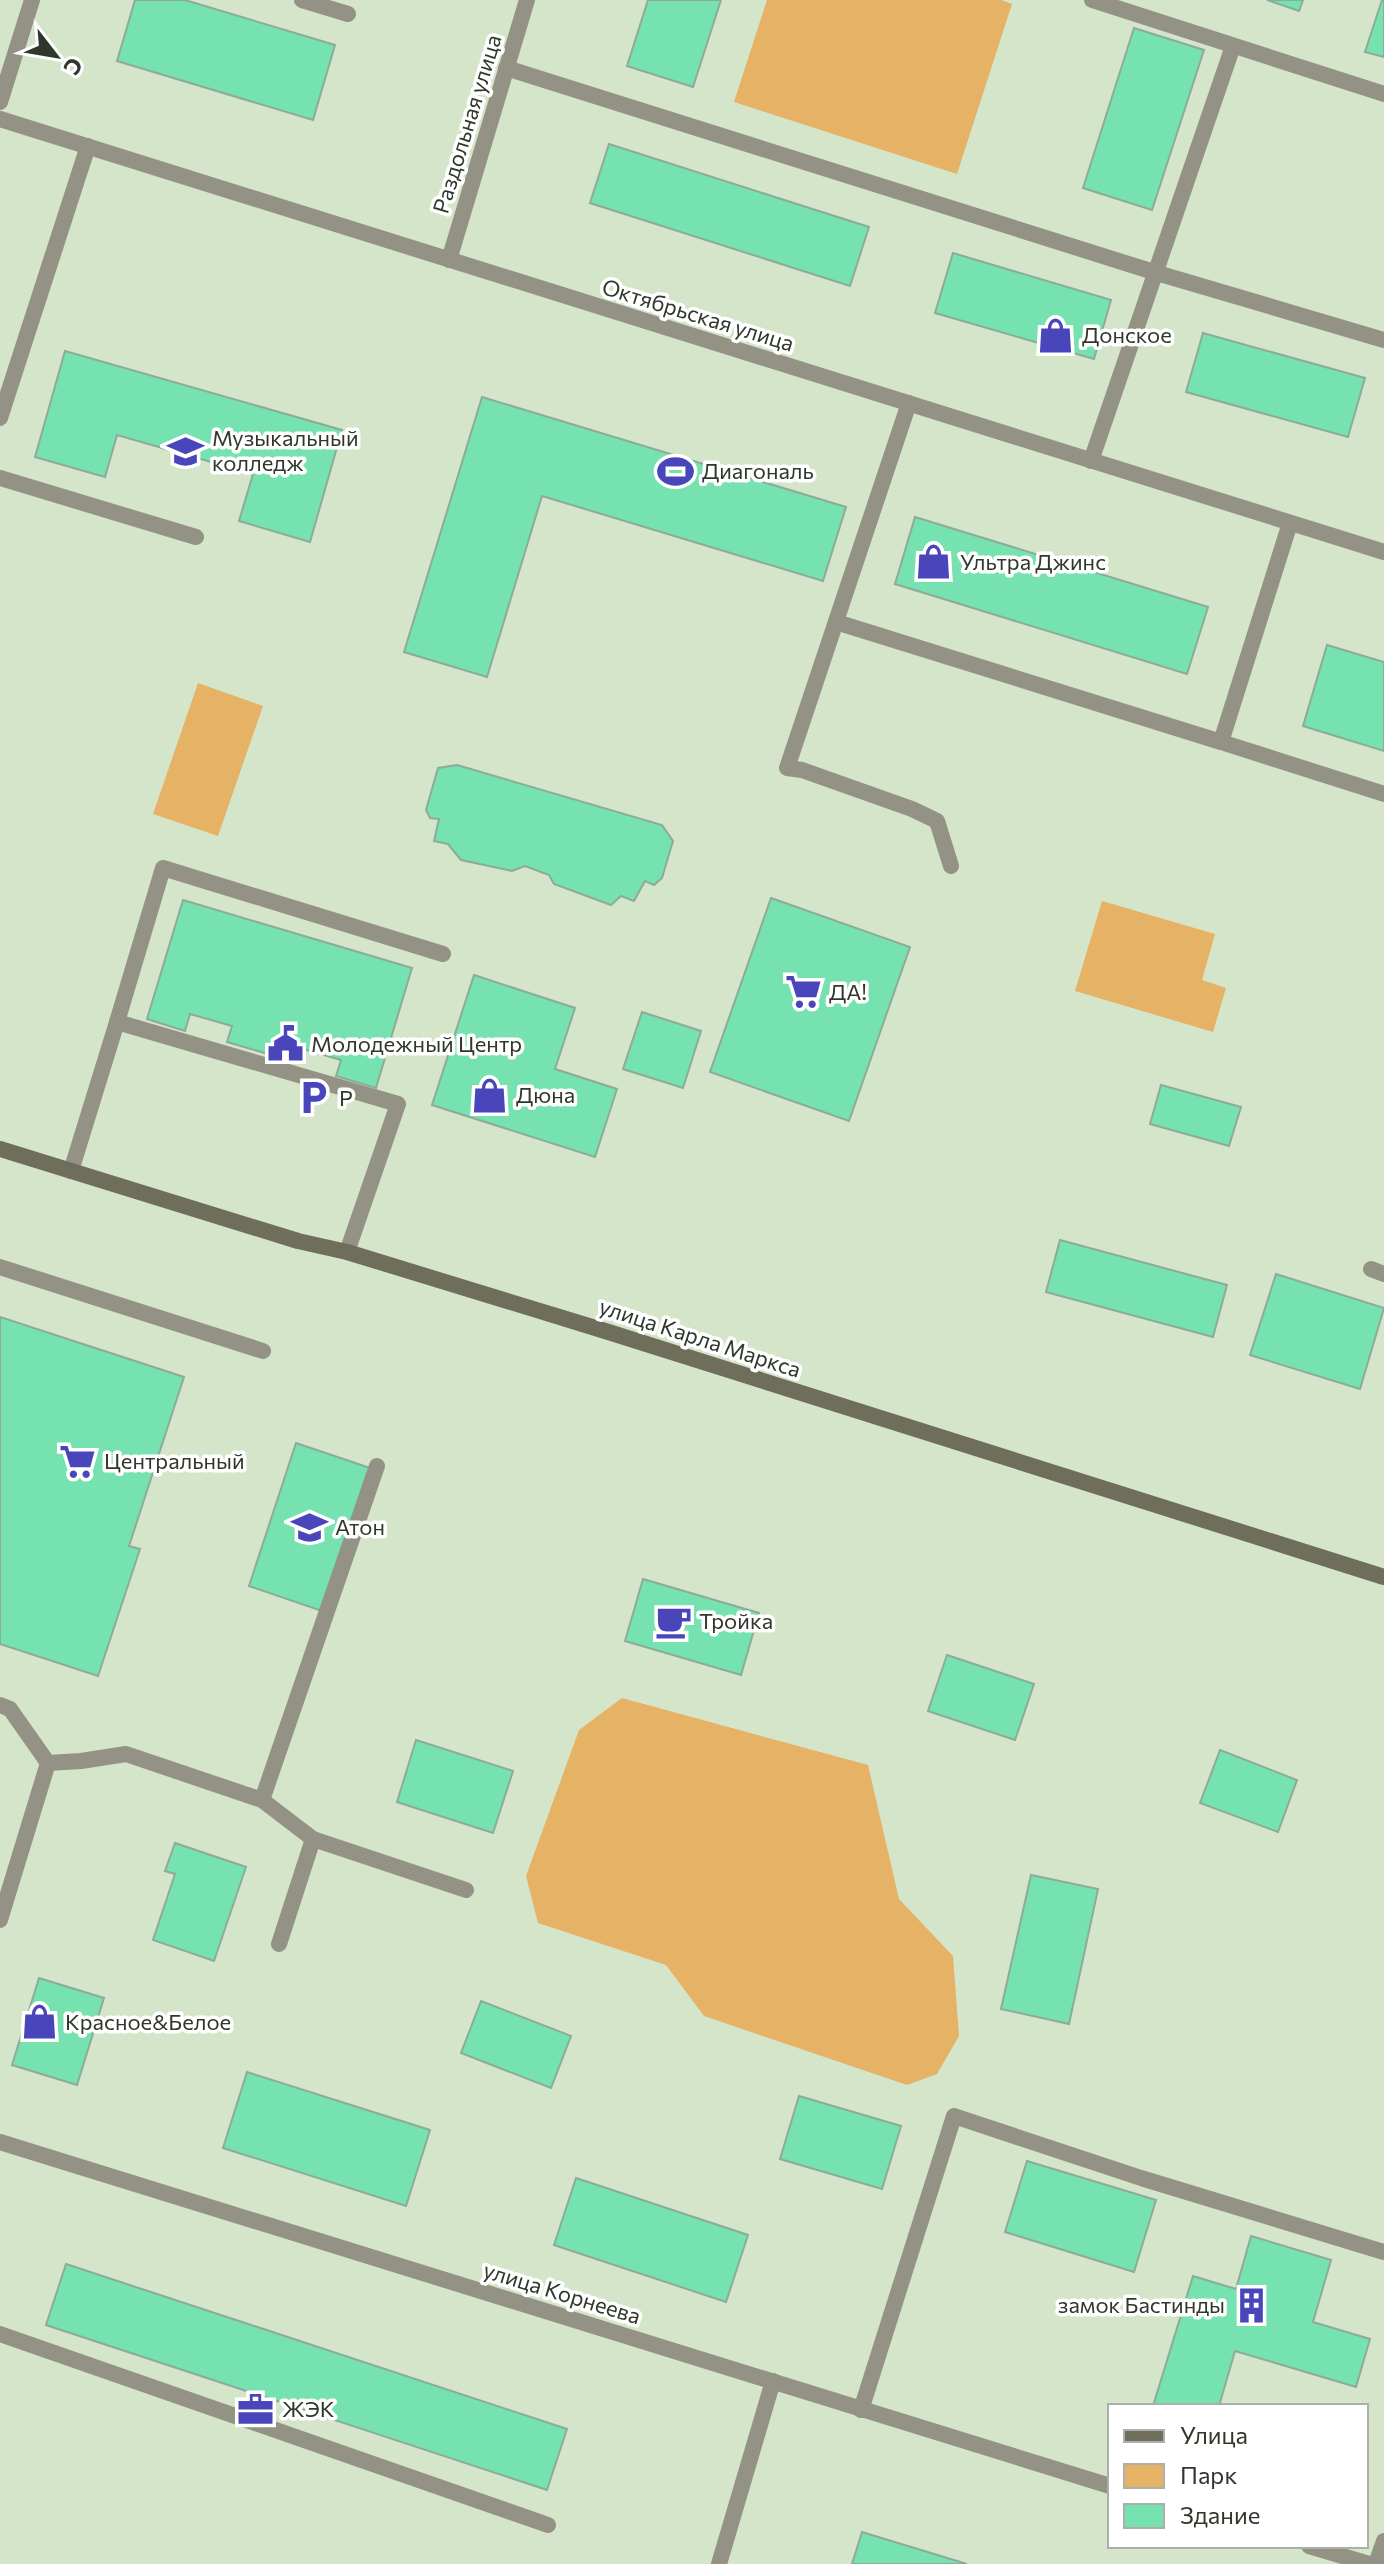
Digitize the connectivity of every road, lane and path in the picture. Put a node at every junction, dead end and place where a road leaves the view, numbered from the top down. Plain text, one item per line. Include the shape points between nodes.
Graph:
1 (32, 0) edge
2 (302, 0) edge
3 (527, 0) edge
4 (1092, 0) edge
5 (348, 14) dead end
6 (1233, 46) junction
7 (506, 68) junction
8 (1384, 94) edge
9 (0, 102) edge
10 (0, 119) edge
11 (88, 146) junction
12 (449, 260) junction
13 (1157, 273) junction
14 (1384, 340) edge
15 (909, 403) junction
16 (0, 418) edge
17 (1091, 461) junction
18 (0, 478) edge
19 (1290, 523) junction
20 (196, 537) dead end
21 (1384, 552) edge
22 (836, 622) junction
23 (1221, 742) junction
24 (1384, 794) edge
25 (951, 866) dead end
26 (443, 954) dead end
27 (117, 1022) junction
28 (0, 1149) edge
29 (71, 1171) junction
30 (347, 1252) junction
31 (0, 1267) edge
32 (263, 1351) dead end
33 (377, 1466) dead end
34 (1384, 1577) edge
35 (0, 1705) edge
36 (48, 1763) junction
37 (262, 1800) junction
38 (313, 1839) junction
39 (466, 1890) dead end
40 (0, 1920) edge
41 (279, 1944) dead end
42 (0, 2142) edge
43 (1384, 2252) edge
44 (0, 2334) edge
45 (773, 2381) junction
46 (861, 2410) junction
47 (1108, 2485) edge
48 (548, 2525) dead end
49 (1384, 2541) edge
50 (1316, 2548) edge
51 (719, 2564) edge
52 (1369, 2564) edge
53 (1376, 2564) edge

1 - 9 street
2 - 5 street
3 - 7 street, Раздольная улица
4 - 6 street
6 - 8 street
6 - 13 street
7 - 12 street, Раздольная улица
7 - 13 street
10 - 11 street, Октябрьская улица
11 - 12 street, Октябрьская улица
11 - 16 street
12 - 15 street, Октябрьская улица
13 - 14 street
13 - 17 street
15 - 17 street, Октябрьская улица
15 - 22 street
17 - 19 street, Октябрьская улица
18 - 20 street
19 - 21 street, Октябрьская улица
19 - 23 street
22 - 23 street
22 - 25 street via 787,768 937,821
23 - 24 street
26 - 27 street via 163,868
27 - 29 street
27 - 30 street via 398,1104
28 - 29 main road, улица Карла Маркса
29 - 30 main road, улица Карла Маркса
30 - 34 main road, улица Карла Маркса
31 - 32 street
33 - 37 street
35 - 36 street via 10,1709
36 - 37 street via 126,1754
36 - 40 street
37 - 38 street
38 - 39 street
38 - 41 street
42 - 45 street, улица Корнеева
43 - 46 street via 954,2116
44 - 48 street
45 - 46 street, улица Корнеева
45 - 51 street
46 - 47 street, улица Корнеева
49 - 53 street
50 - 52 street

